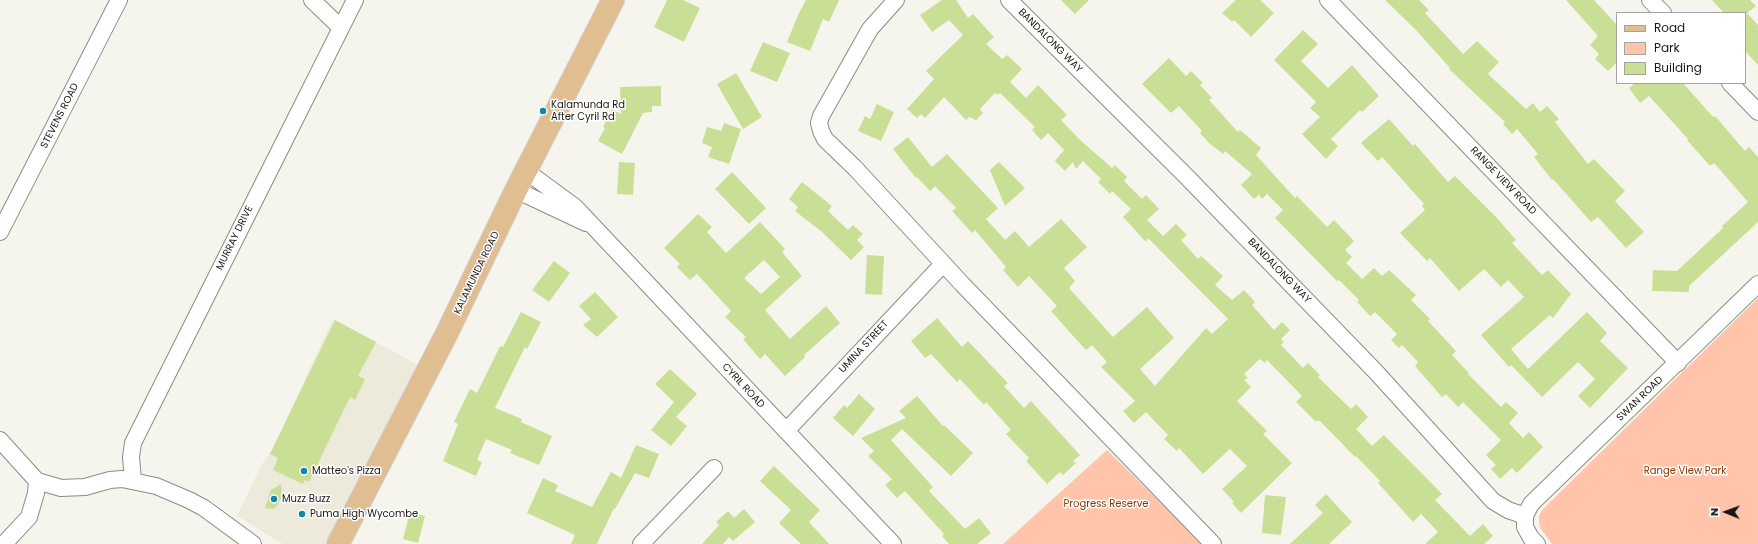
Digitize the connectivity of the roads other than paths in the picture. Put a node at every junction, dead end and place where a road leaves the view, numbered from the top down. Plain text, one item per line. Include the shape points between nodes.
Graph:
1 (119, 0) edge
2 (312, 0) edge
3 (355, 0) edge
4 (613, 0) edge
5 (627, 0) edge
6 (896, 0) edge
7 (1009, 0) edge
8 (1328, 0) edge
9 (1650, 0) edge
10 (1662, 12) edge
11 (340, 28) junction
12 (1731, 84) edge
13 (1758, 112) edge
14 (527, 184) junction
15 (0, 232) edge
16 (943, 264) junction
17 (1758, 284) edge
18 (1678, 363) junction
19 (786, 431) junction
20 (0, 440) edge
21 (714, 468) dead end
22 (133, 480) junction
23 (37, 482) junction
24 (1525, 516) junction
25 (4, 544) edge
26 (253, 544) edge
27 (338, 544) edge
28 (355, 544) edge
29 (641, 544) edge
30 (893, 544) edge
31 (1213, 544) edge
32 (1537, 544) edge

1 - 15 street, STEVENS ROAD
2 - 11 street
3 - 11 street, MURRAY DRIVE
4 - 14 main road, KALAMUNDA ROAD
5 - 14 main road, KALAMUNDA ROAD
6 - 16 street via 870,30 819,123 825,138
7 - 24 street, BANDALONG WAY via 1186,176 1371,366 1493,501
8 - 18 street, RANGE VIEW ROAD
9 - 10 street
11 - 22 street, MURRAY DRIVE via 133,443
12 - 13 street
14 - 19 street, CYRIL ROAD via 575,207
14 - 27 main road, KALAMUNDA ROAD
14 - 28 main road, KALAMUNDA ROAD via 443,373
16 - 19 street, UMINA STREET
16 - 31 street
17 - 18 street, SWAN ROAD
18 - 24 street, SWAN ROAD via 1531,504
19 - 30 street, CYRIL ROAD
20 - 23 street
21 - 29 street
22 - 23 street via 110,480 73,488
22 - 26 street via 156,486 189,500 219,518
23 - 25 street via 29,517
24 - 32 street via 1525,527

